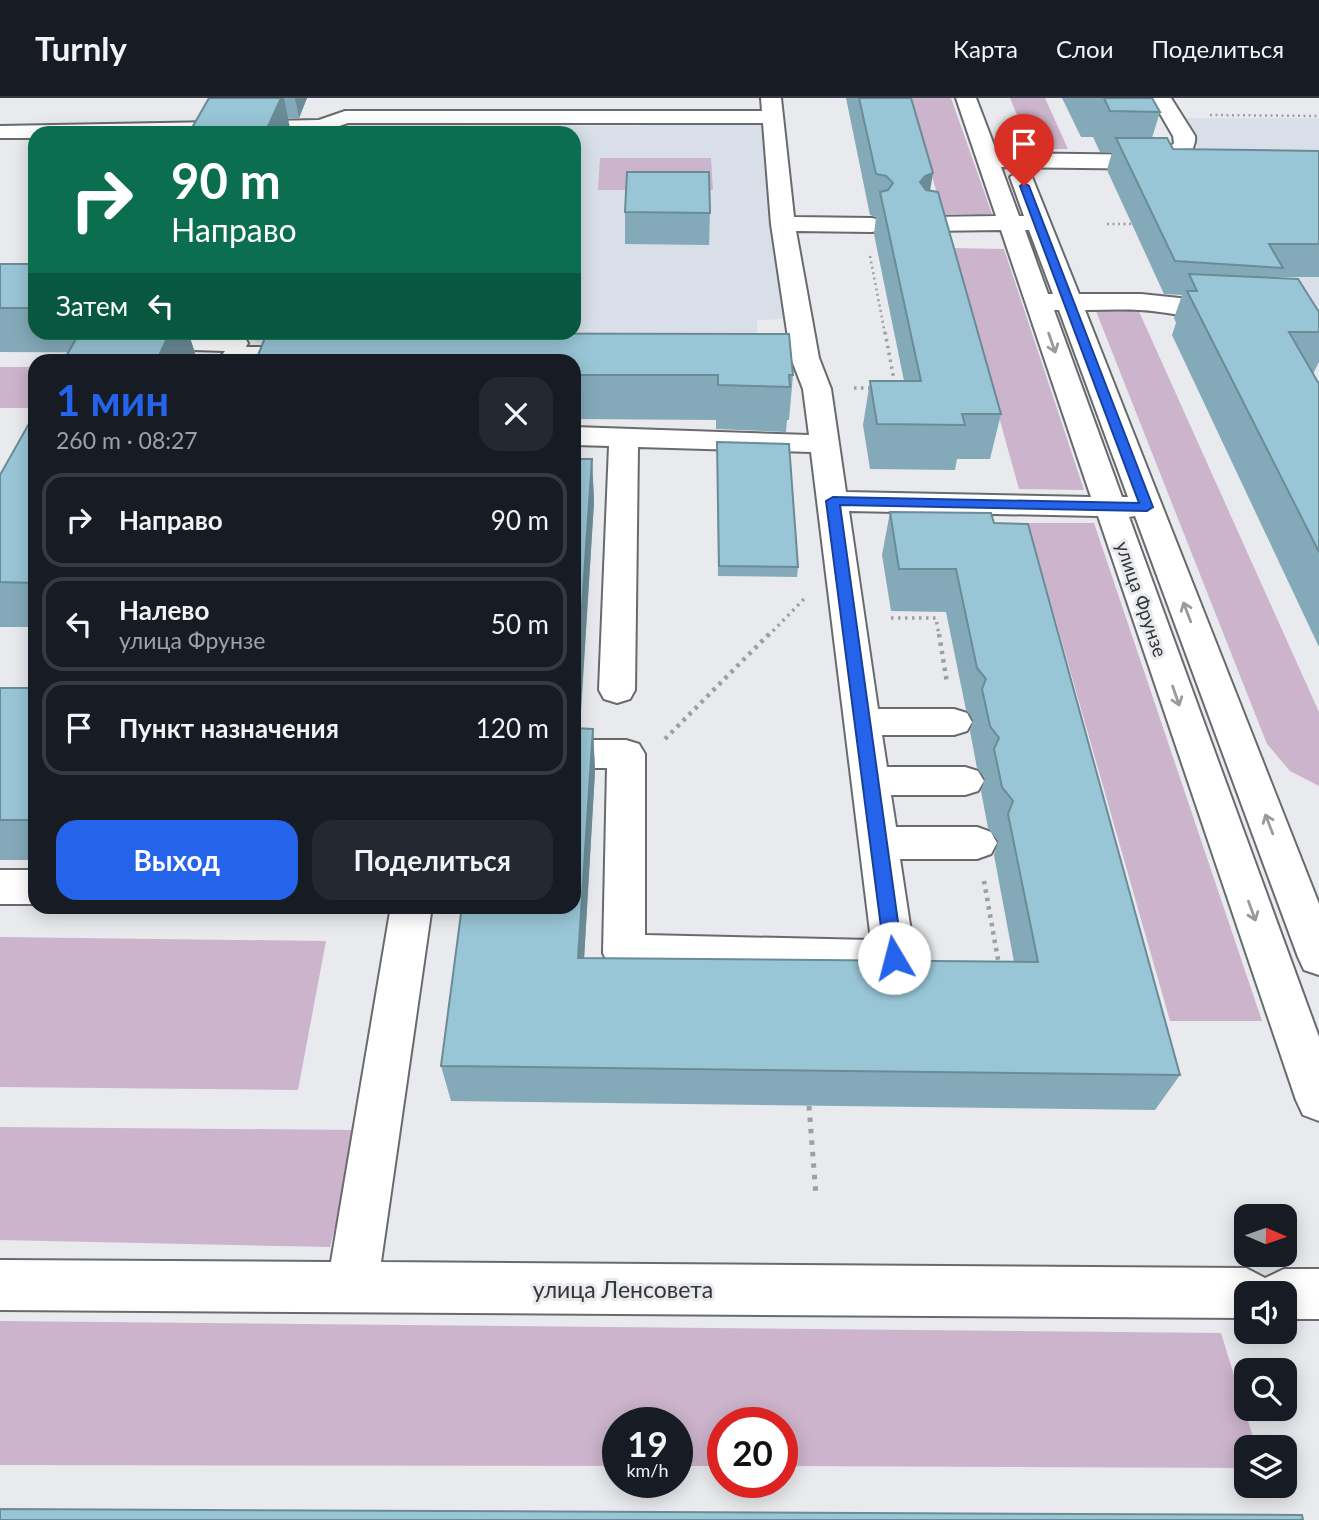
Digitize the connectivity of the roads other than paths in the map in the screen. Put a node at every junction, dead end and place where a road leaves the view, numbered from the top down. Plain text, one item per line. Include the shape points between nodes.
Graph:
1 (965, 98) edge
2 (1166, 106) edge
3 (772, 107) edge
4 (201, 108) edge
5 (192, 126) edge
6 (328, 126) edge
7 (0, 132) edge
8 (28, 132) edge
9 (1005, 135) dead end
10 (987, 160) junction
11 (1015, 160) junction
12 (1024, 223) junction
13 (783, 224) junction
14 (928, 224) edge
15 (868, 225) road end
16 (1054, 302) junction
17 (1251, 311) edge
18 (113, 342) edge
19 (236, 348) edge
20 (323, 354) edge
21 (581, 436) edge
22 (625, 436) junction
23 (824, 444) junction
24 (833, 501) junction
25 (1110, 507) junction
26 (1147, 507) junction
27 (617, 690) dead end
28 (862, 722) junction
29 (954, 722) dead end
30 (581, 754) edge
31 (870, 781) junction
32 (965, 781) dead end
33 (879, 843) junction
34 (977, 843) dead end
35 (1237, 867) junction
36 (1302, 867) edge
37 (0, 887) edge
38 (28, 887) edge
39 (411, 914) edge
40 (1319, 957) edge
41 (1319, 1100) edge
42 (0, 1284) edge
43 (352, 1287) junction
44 (1234, 1293) edge
45 (1297, 1294) edge
46 (1319, 1294) edge

1 - 10 street, улица Фрунзе
2 - 11 street via 1185,144 1169,162
3 - 6 street via 345,117
3 - 13 street
4 - 5 street
7 - 8 street
9 - 11 street, улица Фрунзе
10 - 11 street
10 - 12 street, улица Фрунзе
11 - 12 street, улица Фрунзе
12 - 14 street
12 - 16 street, улица Фрунзе
13 - 15 street
13 - 23 street via 791,358 817,388
16 - 17 street via 1141,302
16 -> 25 street, улица Фрунзе
16 - 26 street, улица Фрунзе
18 - 19 street
19 - 20 street
21 - 22 street
22 - 23 street
22 - 27 street
23 - 24 street
24 - 25 street
24 - 28 street
25 - 26 street
25 -> 35 street, улица Фрунзе
36 -> 26 street, улица Фрунзе
28 - 29 street
28 - 31 street
30 - 33 street via 626,754 624,953 894,958
31 - 32 street
31 - 33 street
33 - 34 street
35 - 36 street
35 -> 41 street, улица Фрунзе
36 - 40 street, улица Фрунзе
37 - 38 street
39 - 43 street
42 - 43 street, улица Ленсовета
43 - 44 street, улица Ленсовета
45 - 46 street

